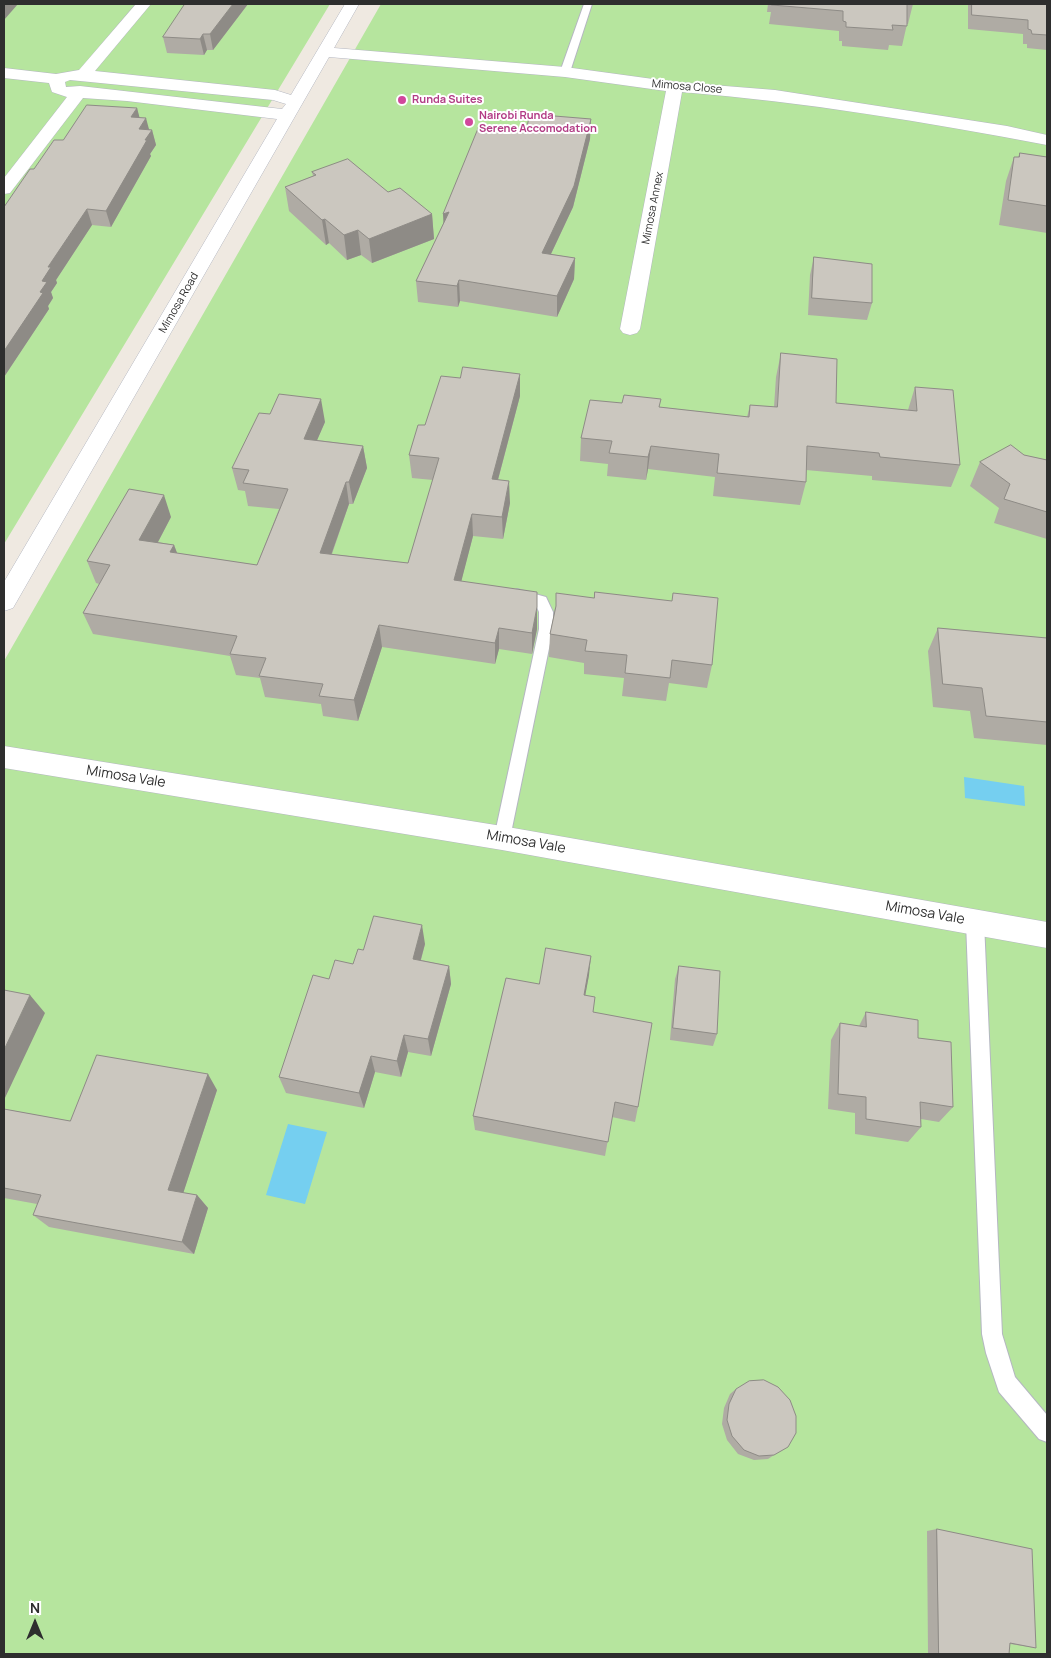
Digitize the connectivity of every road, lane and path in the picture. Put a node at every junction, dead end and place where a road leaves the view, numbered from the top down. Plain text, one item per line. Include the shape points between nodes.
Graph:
1 (144, 4) edge
2 (352, 4) edge
3 (588, 4) edge
4 (324, 52) junction
5 (565, 72) junction
6 (4, 73) edge
7 (82, 83) junction
8 (676, 88) junction
9 (285, 110) junction
10 (1047, 140) edge
11 (4, 189) edge
12 (630, 329) dead end
13 (502, 592) edge
14 (4, 602) edge
15 (4, 757) edge
16 (502, 838) junction
17 (975, 922) junction
18 (1047, 935) edge
19 (1047, 1431) edge

1 - 7 street
2 - 4 street, Mimosa Road
3 - 5 lane
4 - 5 street, Mimosa Close
4 - 9 street, Mimosa Road
5 - 8 street, Mimosa Close
6 - 7 street via 57,79 58,90
7 - 9 street
7 - 9 street via 275,95
7 - 11 street
8 - 10 street, Mimosa Close via 775,95
8 - 12 street, Mimosa Annex
9 - 14 street, Mimosa Road via 261,163
13 - 16 lane via 541,601 546,612 546,628
15 - 16 street, Mimosa Vale
16 - 17 street, Mimosa Vale
17 - 18 street, Mimosa Vale
17 - 19 lane via 992,1334 1007,1384

